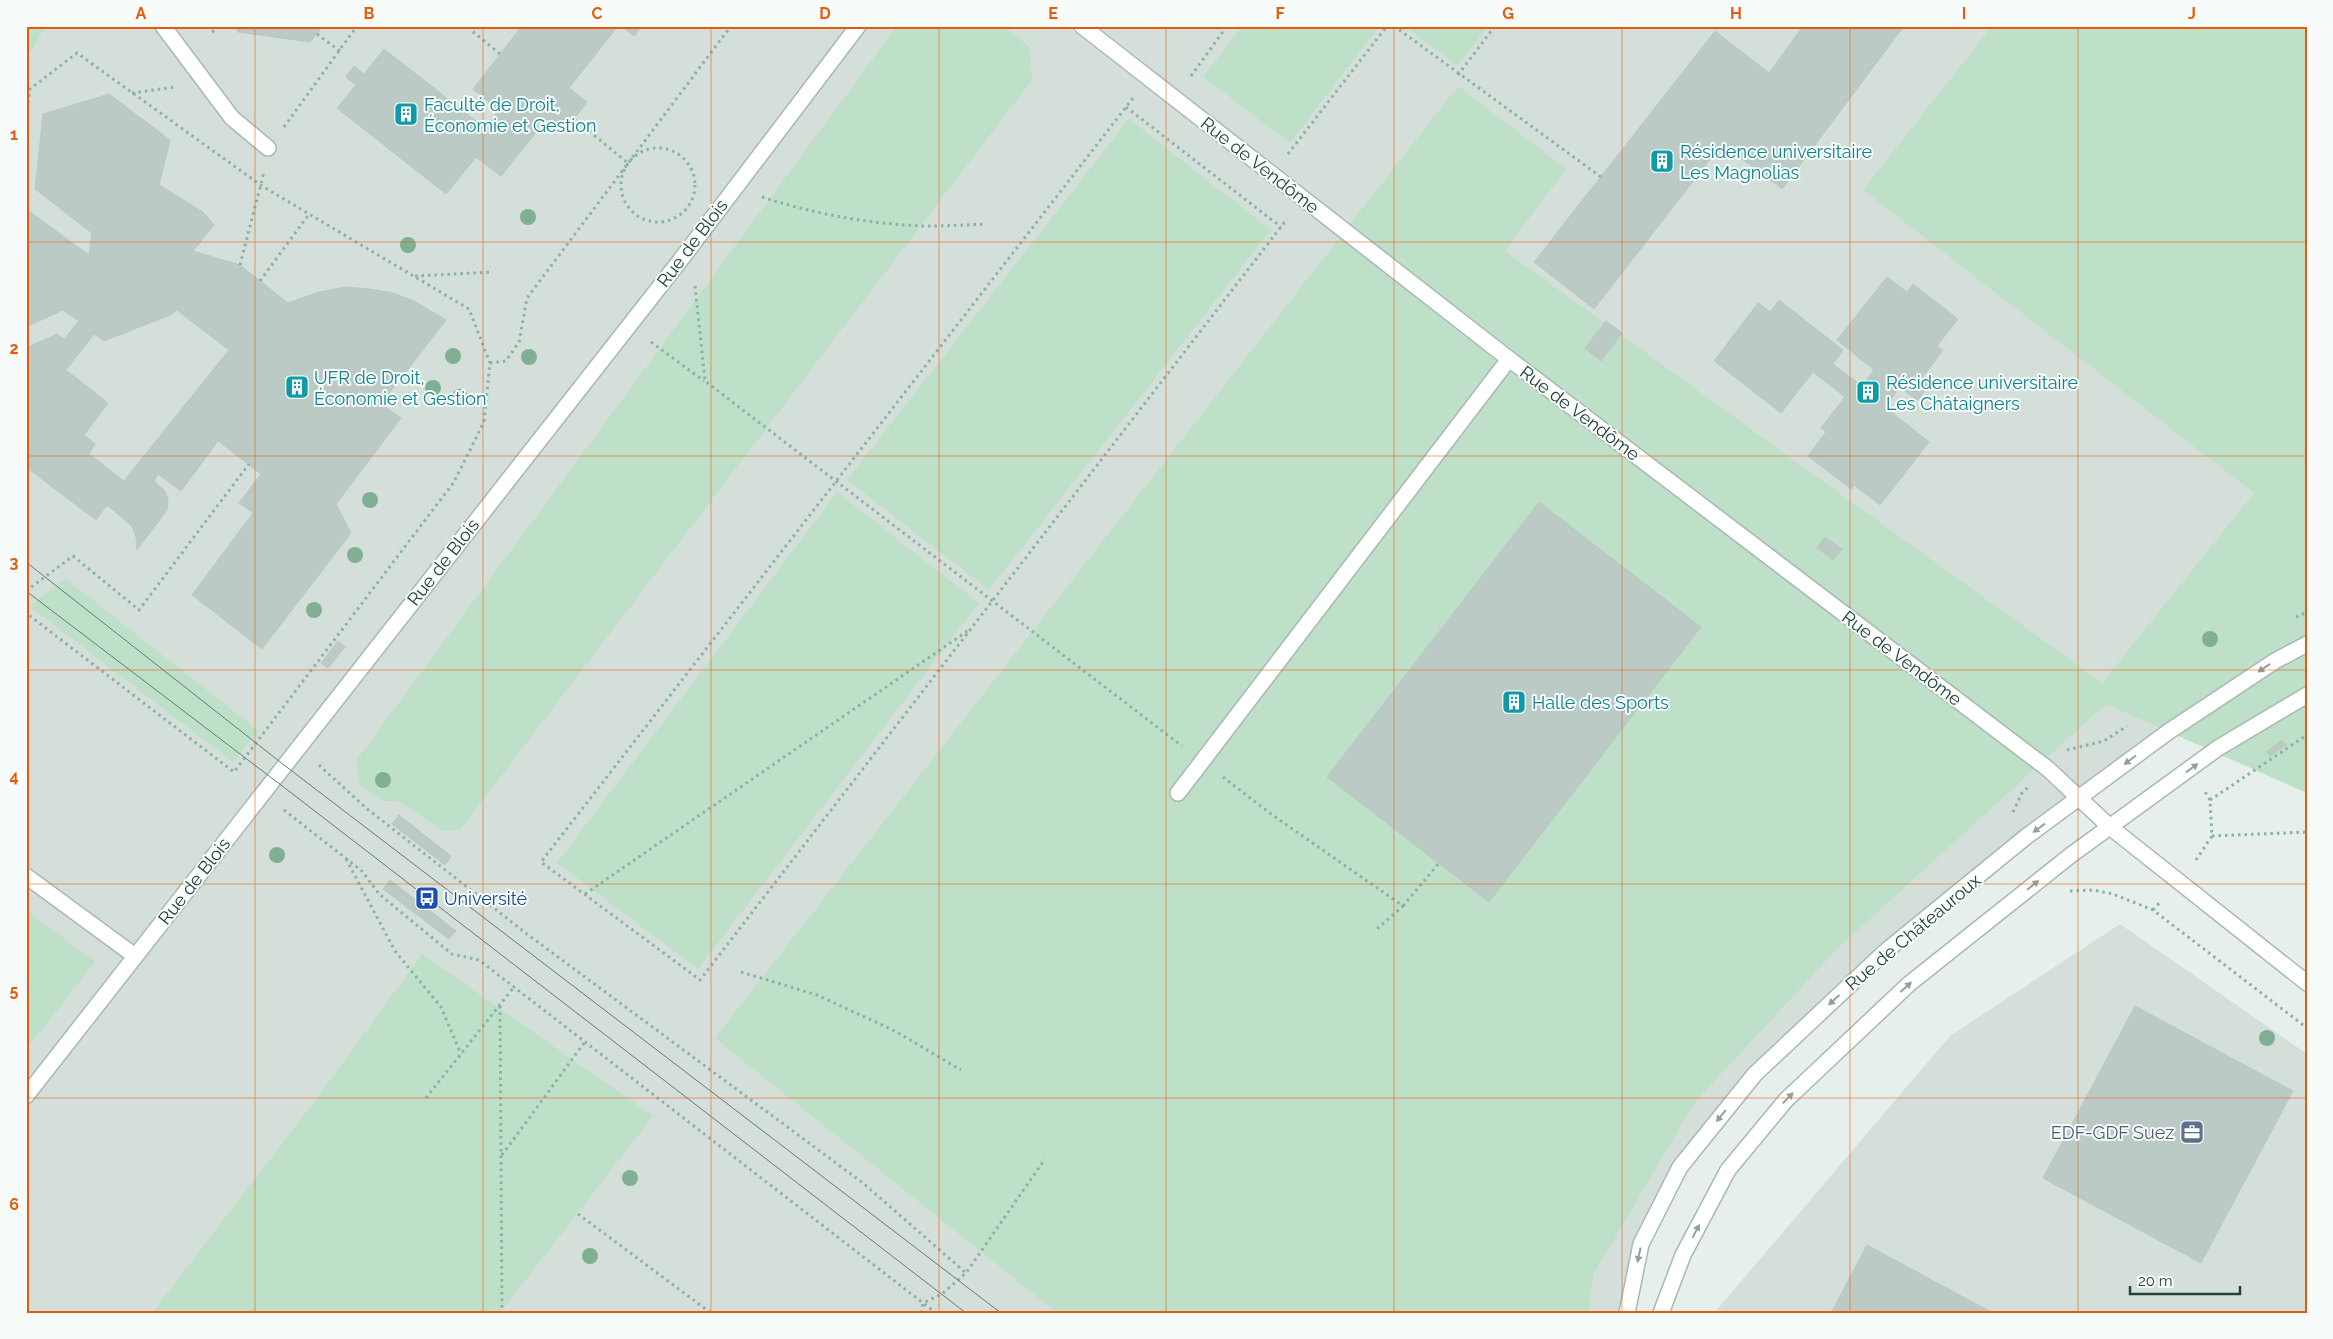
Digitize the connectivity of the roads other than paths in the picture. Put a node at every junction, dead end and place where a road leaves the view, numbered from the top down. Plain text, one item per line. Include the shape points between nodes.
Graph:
1 (163, 26) edge
2 (858, 26) edge
3 (1082, 26) edge
4 (268, 148) road end
5 (1509, 359) junction
6 (2307, 644) edge
7 (2307, 695) edge
8 (1178, 793) dead end
9 (2078, 799) junction
10 (2110, 827) junction
11 (26, 876) edge
12 (136, 956) junction
13 (2307, 984) edge
14 (26, 1096) edge
15 (1627, 1313) edge
16 (1661, 1313) edge

1 - 4 street via 232,118
2 - 12 street, Rue de Blois via 678,262
3 - 5 street, Rue de Vendôme
5 - 8 street
5 - 9 street, Rue de Vendôme via 2048,769
6 -> 9 street, Rue de Châteauroux via 2275,661 2168,732
10 -> 7 street, Rue de Châteauroux via 2218,748
9 - 10 street, Rue de Vendôme
9 -> 15 street, Rue de Châteauroux via 2027,836 1886,951 1755,1074 1680,1167 1641,1244
10 - 13 street, Rue de Vendôme
16 -> 10 street, Rue de Châteauroux via 1683,1255 1728,1170 1786,1100 1908,984
11 - 12 street
12 - 14 street, Rue de Blois

